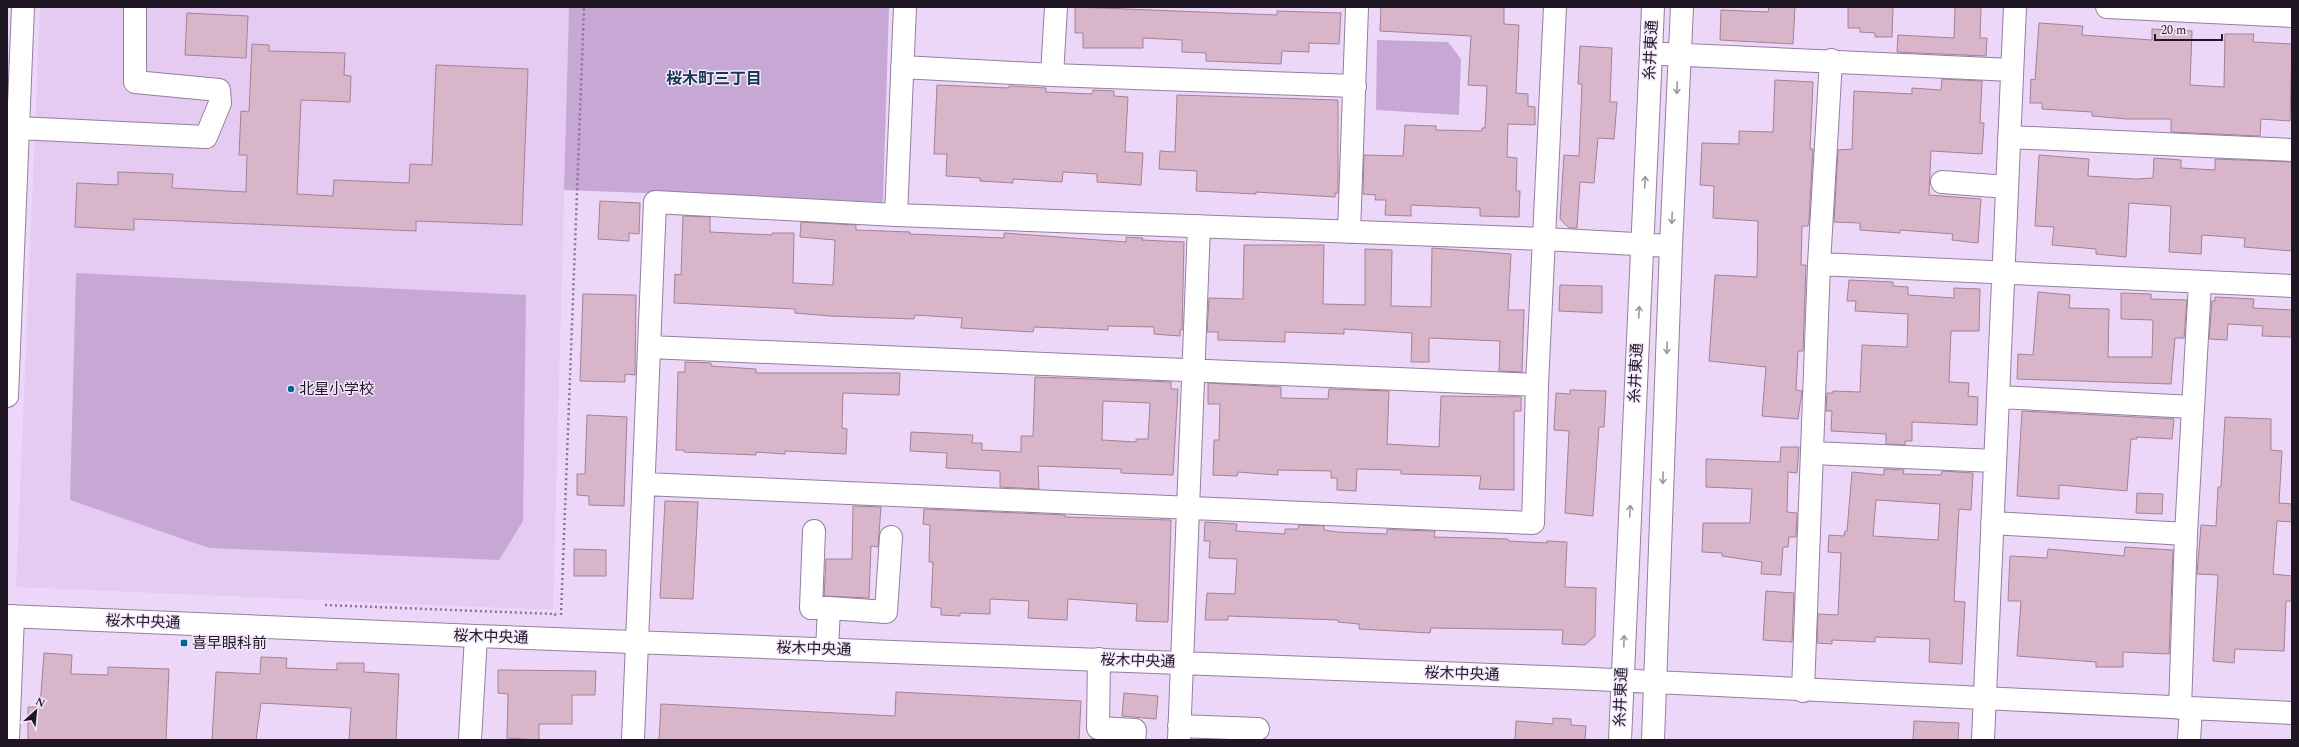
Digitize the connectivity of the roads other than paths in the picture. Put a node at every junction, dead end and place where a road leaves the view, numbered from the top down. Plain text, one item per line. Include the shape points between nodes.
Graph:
1 (23, 7) edge
2 (135, 7) edge
3 (905, 7) edge
4 (1056, 7) edge
5 (1357, 7) edge
6 (1555, 7) edge
7 (1653, 7) edge
8 (1682, 7) edge
9 (2015, 7) edge
10 (2107, 7) edge
11 (2292, 16) edge
12 (1651, 53) junction
13 (1679, 54) junction
14 (1831, 60) junction
15 (902, 67) junction
16 (2012, 70) junction
17 (1052, 75) junction
18 (1355, 86) junction
19 (18, 128) junction
20 (2009, 137) junction
21 (2292, 150) edge
22 (1942, 182) dead end
23 (2007, 187) junction
24 (896, 215) junction
25 (1199, 226) junction
26 (1350, 232) junction
27 (1544, 239) junction
28 (1642, 244) junction
29 (1671, 246) junction
30 (1819, 264) junction
31 (2003, 273) junction
32 (2200, 283) junction
33 (2292, 286) edge
34 (649, 347) junction
35 (1192, 372) junction
36 (1537, 385) junction
37 (7, 396) edge
38 (1998, 397) junction
39 (2193, 407) junction
40 (1813, 453) junction
41 (1995, 461) junction
42 (644, 484) junction
43 (1188, 508) junction
44 (1992, 523) junction
45 (814, 531) dead end
46 (2186, 534) junction
47 (891, 537) dead end
48 (829, 608) junction
49 (10, 616) edge
50 (476, 636) junction
51 (636, 643) junction
52 (827, 650) junction
53 (1099, 660) junction
54 (1182, 663) junction
55 (1622, 680) junction
56 (1656, 682) junction
57 (1803, 690) junction
58 (1984, 699) junction
59 (2186, 708) junction
60 (2292, 713) edge
61 (1258, 729) dead end
62 (1179, 733) edge
63 (8, 740) edge
64 (470, 740) edge
65 (633, 740) edge
66 (1134, 740) edge
67 (1620, 740) edge
68 (1653, 740) edge
69 (1983, 740) edge
70 (2189, 740) edge

1 - 19 street
2 - 19 street via 135,82 219,90 220,103 206,137
3 - 15 street
4 - 17 street
5 - 18 street
6 - 27 street
7 - 12 street, 糸井東通
8 - 13 street, 糸井東通
9 - 16 street
10 - 11 street
12 - 13 street
28 -> 12 street, 糸井東通
13 - 14 street
13 -> 29 street, 糸井東通
14 - 16 street
14 - 30 street
15 - 17 street
15 - 24 street
16 - 20 street
17 - 18 street
18 - 26 street
19 - 37 street
20 - 21 street
20 - 23 street
22 - 23 street
23 - 31 street
24 - 25 street
24 - 34 street via 655,202
25 - 26 street
25 - 35 street
26 - 27 street
27 - 28 street
27 - 36 street
28 - 29 street
55 -> 28 street, 糸井東通
29 -> 56 street, 糸井東通
30 - 31 street
30 - 40 street
31 - 32 street
31 - 38 street
32 - 33 street
32 - 39 street
34 - 35 street
34 - 42 street
35 - 36 street
35 - 43 street
36 - 43 street via 1533,523
38 - 39 street
38 - 41 street
39 - 46 street
40 - 41 street
40 - 57 street
41 - 44 street
42 - 43 street
42 - 51 street
43 - 54 street
44 - 46 street
44 - 58 street
45 - 48 street via 811,608
46 - 59 street
47 - 48 street via 886,612
48 - 52 street
49 - 50 street, 桜木中央通
49 - 63 street
50 - 51 street, 桜木中央通
50 - 64 street
51 - 52 street, 桜木中央通
51 - 65 street
52 - 53 street, 桜木中央通
53 - 54 street, 桜木中央通
53 - 66 street via 1098,728 1135,730
54 - 55 street, 桜木中央通
54 - 62 street
55 - 56 street, 桜木中央通
55 - 67 street, 糸井東通
56 - 57 street, 桜木中央通
56 - 68 street, 糸井東通
57 - 58 street, 桜木中央通
58 - 59 street, 桜木中央通
58 - 69 street
59 - 60 street, 桜木中央通
59 - 70 street
61 - 62 street

